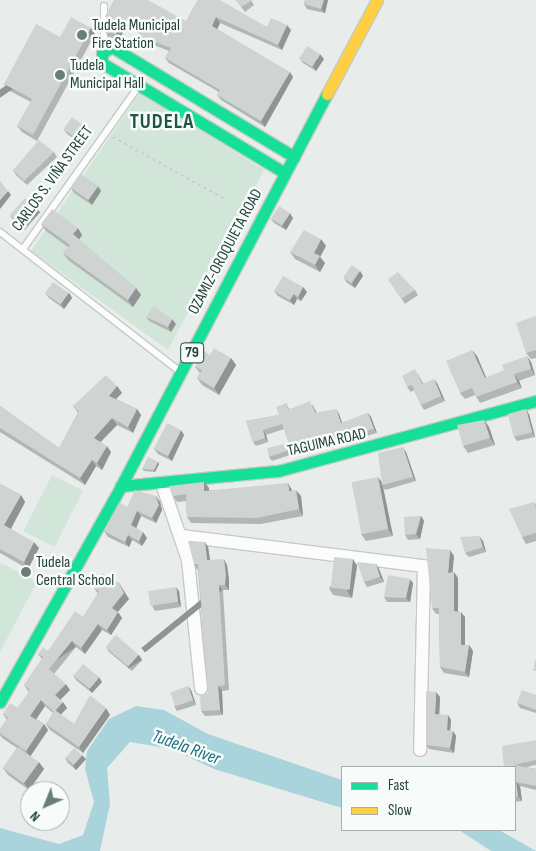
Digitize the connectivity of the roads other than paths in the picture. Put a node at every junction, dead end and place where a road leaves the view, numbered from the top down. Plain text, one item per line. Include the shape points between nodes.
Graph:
1 (377, 0) edge
2 (104, 6) dead end
3 (104, 50) junction
4 (138, 85) junction
5 (294, 157) junction
6 (285, 173) junction
7 (0, 232) edge
8 (23, 249) junction
9 (181, 372) junction
10 (536, 401) edge
11 (162, 484) junction
12 (121, 486) junction
13 (182, 536) junction
14 (201, 688) dead end
15 (0, 702) edge
16 (420, 750) dead end

1 - 5 main road, OZAMIZ-OROQUIETA ROAD / 79
2 - 3 lane
3 - 4 main road via 102,63
3 - 5 main road via 112,47
4 - 6 main road
4 - 8 lane, CARLOS S. VIÑA STREET
5 - 6 main road, OZAMIZ-OROQUIETA ROAD / 79
6 - 9 main road, OZAMIZ-OROQUIETA ROAD / 79
7 - 8 lane
8 - 9 lane, CARLOS S. VIÑA STREET
9 - 12 main road, OZAMIZ-OROQUIETA ROAD / 79
10 - 11 main road, TAGUIMA ROAD via 278,471
11 - 12 main road, TAGUIMA ROAD
11 - 13 street
12 - 15 main road, OZAMIZ-OROQUIETA ROAD / 79
13 - 14 street
13 - 16 street via 424,566

